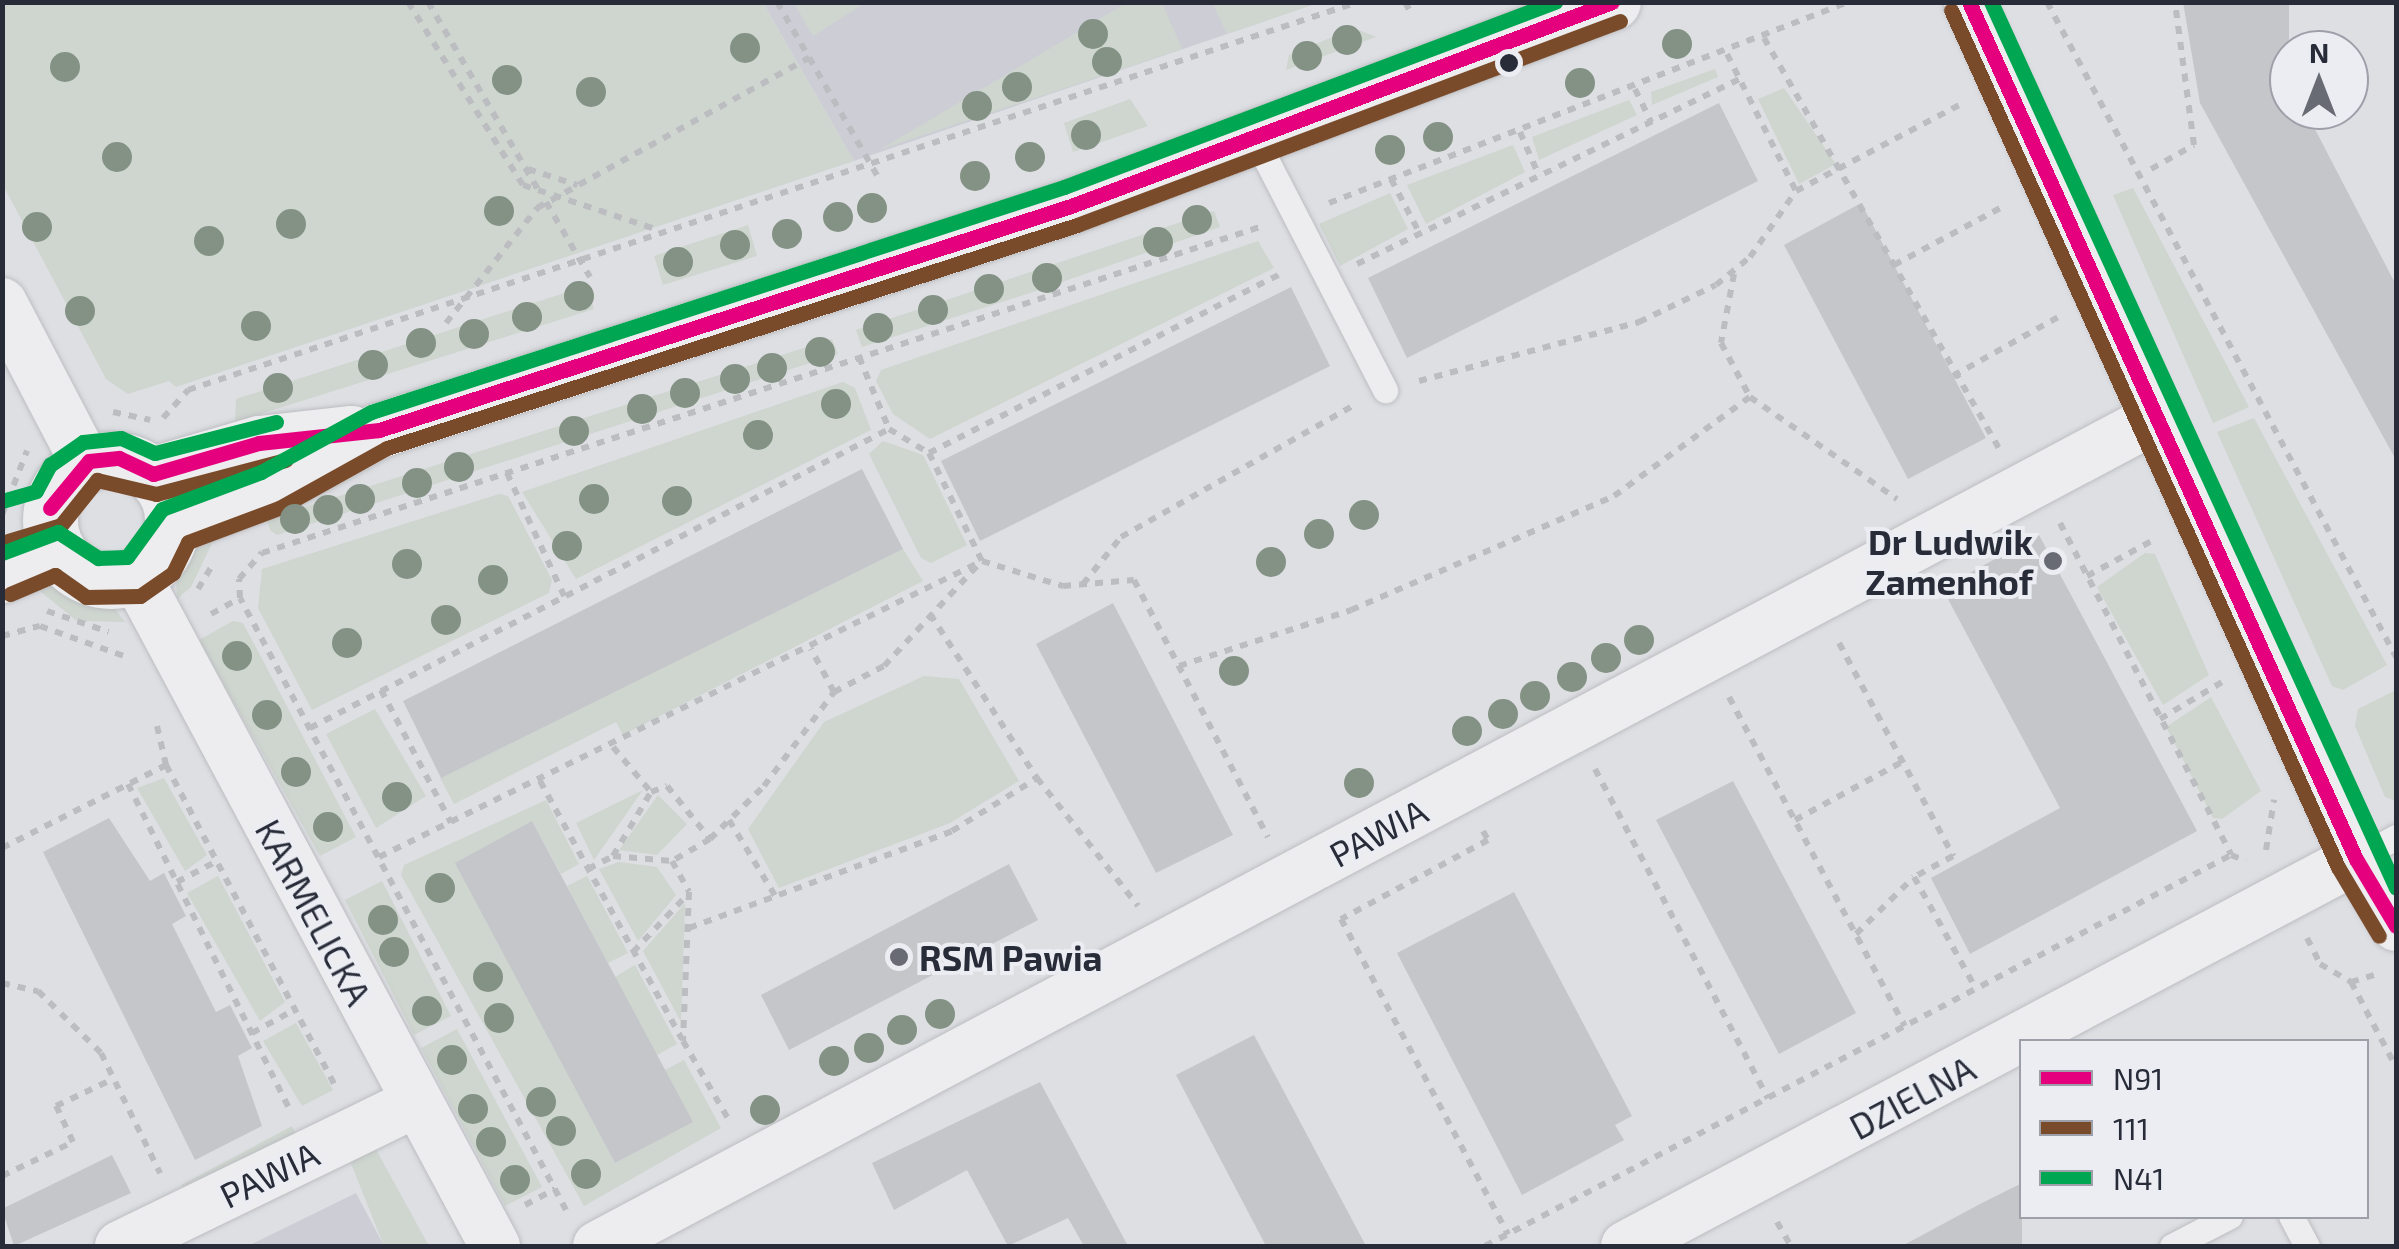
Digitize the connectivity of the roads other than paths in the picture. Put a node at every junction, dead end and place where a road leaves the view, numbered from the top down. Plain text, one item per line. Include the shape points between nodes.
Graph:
1 (1613, 2) edge
2 (1969, 2) edge
3 (1255, 138) junction
4 (2, 304) edge
5 (1385, 390) road end
6 (2158, 417) junction
7 (379, 430) junction
8 (157, 449) junction
9 (86, 464) junction
10 (173, 526) junction
11 (25, 545) edge
12 (136, 576) junction
13 (2376, 848) edge
14 (2396, 926) edge
15 (416, 1102) junction
16 (2224, 1219) edge
17 (2292, 1219) edge
18 (584, 1233) edge
19 (120, 1246) edge
20 (495, 1246) edge
21 (1626, 1246) edge
22 (2172, 1246) edge
23 (2306, 1246) edge

1 - 3 street
2 - 6 street
3 - 5 lane
3 - 7 street
4 - 9 street
6 - 13 street
6 - 18 street, PAWIA
7 - 8 street
7 - 10 street via 269,490
8 - 9 street
8 - 10 street
9 - 11 street
10 - 12 street via 158,560
11 - 12 street via 91,578
12 - 15 street, KARMELICKA
13 - 14 street
13 - 21 street, DZIELNA
15 - 19 street, PAWIA
15 - 20 street, KARMELICKA
16 - 22 lane
17 - 23 lane

